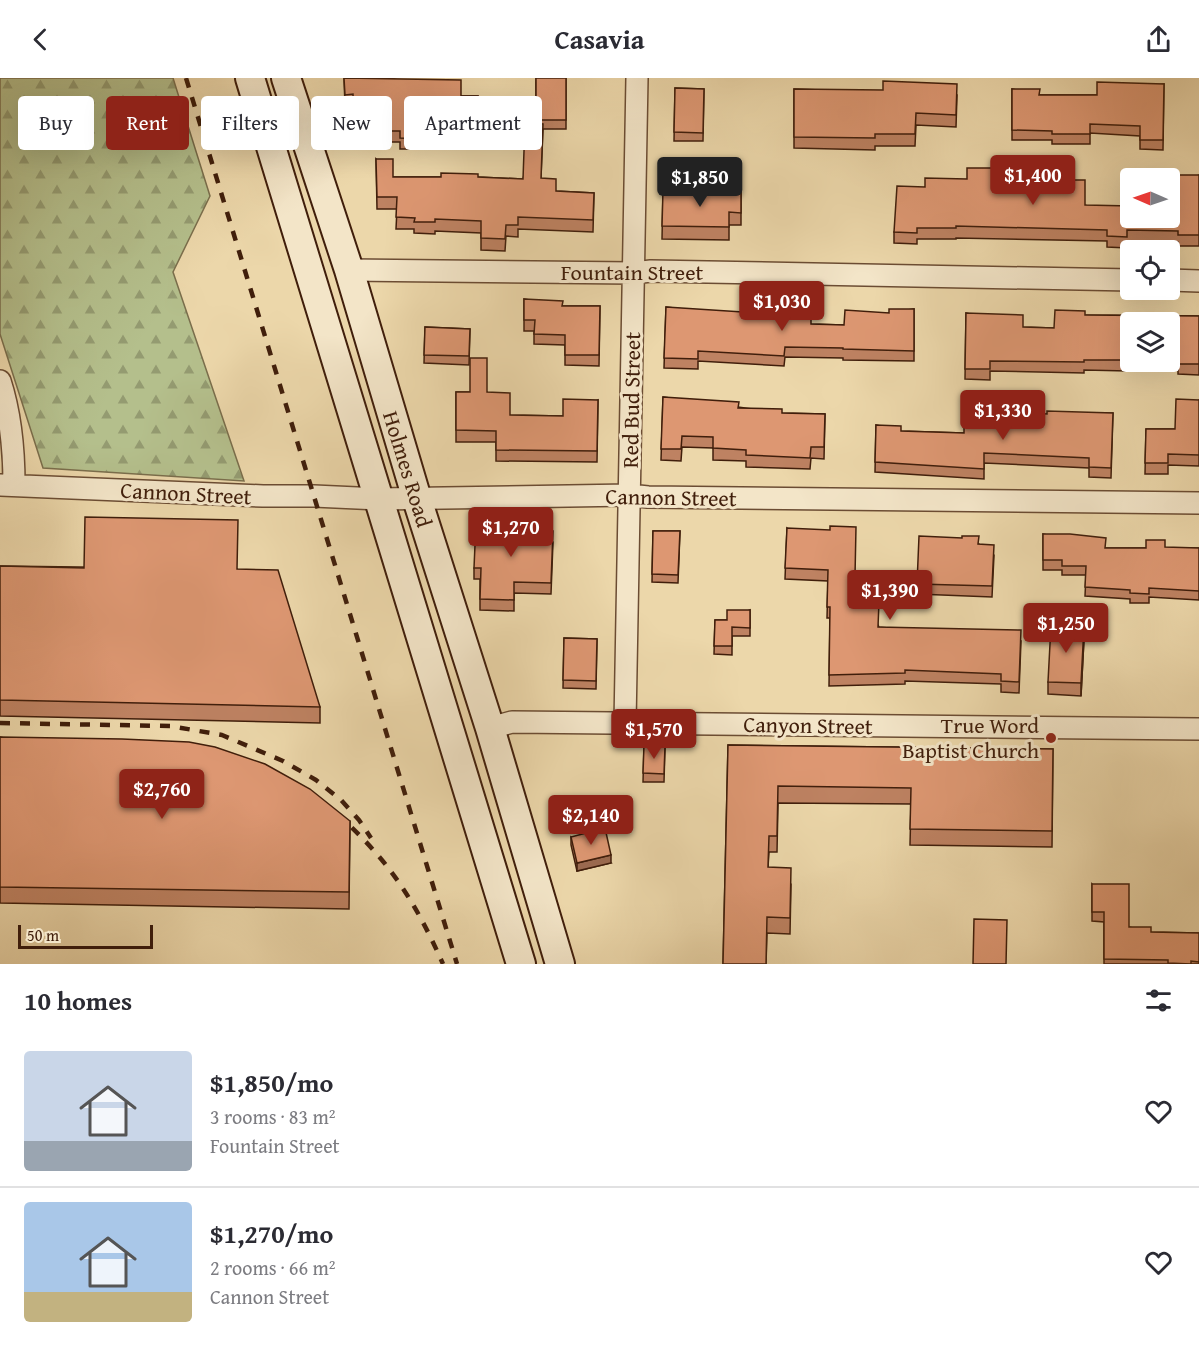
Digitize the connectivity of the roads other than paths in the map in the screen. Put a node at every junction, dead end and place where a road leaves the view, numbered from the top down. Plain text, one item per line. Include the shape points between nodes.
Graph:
1 (250, 78) edge
2 (286, 78) edge
3 (637, 78) edge
4 (349, 270) junction
5 (633, 273) junction
6 (1120, 280) edge
7 (1180, 280) edge
8 (1199, 281) edge
9 (0, 381) edge
10 (7, 485) edge
11 (629, 495) junction
12 (379, 499) junction
13 (417, 499) junction
14 (1199, 503) edge
15 (625, 723) junction
16 (490, 728) junction
17 (1199, 729) edge
18 (518, 955) edge
19 (538, 964) edge
20 (560, 964) edge

1 - 12 main road, Holmes Road
2 - 4 main road, Holmes Road
3 - 5 street, Red Bud Street
4 - 5 street, Fountain Street
4 - 13 main road, Holmes Road
5 - 6 street, Fountain Street
5 - 11 street, Red Bud Street
7 - 8 street
9 - 10 street via 14,450
10 - 12 street, Cannon Street
11 - 13 street, Cannon Street
11 - 14 street, Cannon Street
11 - 15 street, Red Bud Street
12 - 13 street, Cannon Street
12 - 18 main road, Holmes Road
13 - 16 main road, Holmes Road
15 - 16 street, Canyon Street via 512,722
15 - 17 street, Canyon Street
16 - 20 main road, Holmes Road
18 - 19 main road

